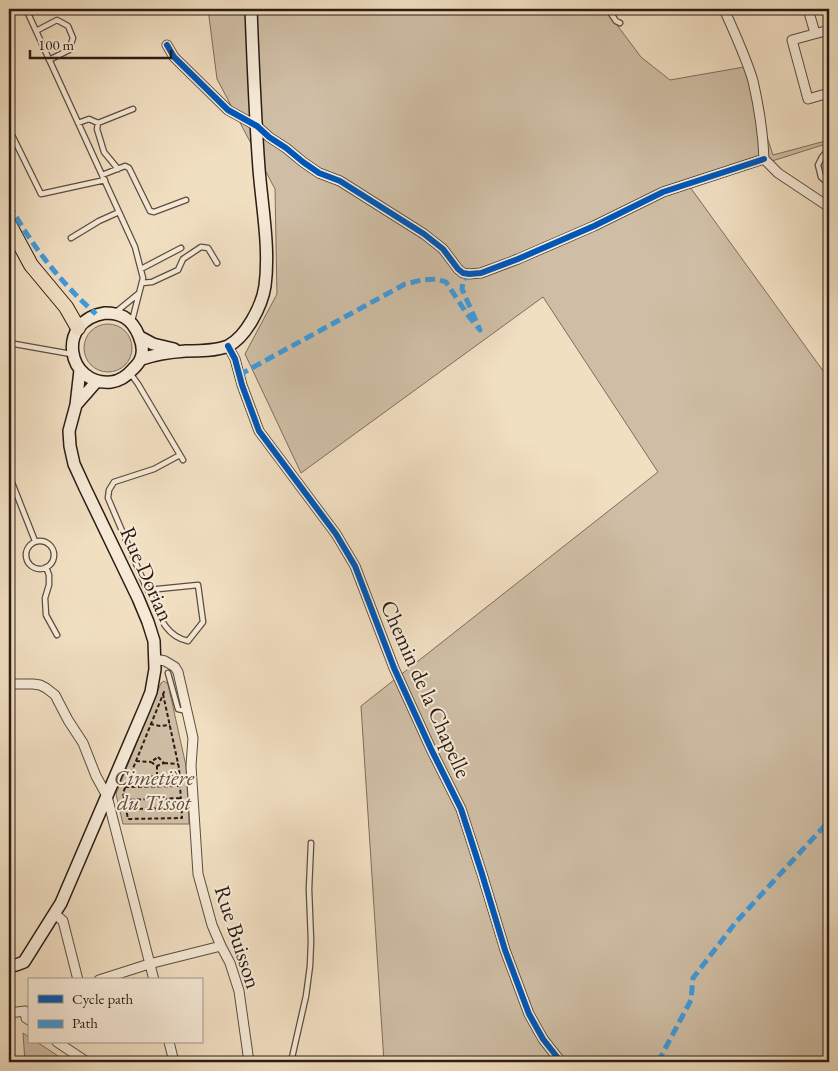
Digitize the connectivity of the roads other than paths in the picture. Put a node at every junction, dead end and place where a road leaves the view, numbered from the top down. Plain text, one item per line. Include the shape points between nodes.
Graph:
1 (26, 9) edge
2 (251, 9) edge
3 (608, 9) edge
4 (724, 9) edge
5 (808, 9) edge
6 (620, 23) dead end
7 (829, 30) edge
8 (36, 31) junction
9 (815, 33) junction
10 (167, 45) dead end
11 (49, 60) junction
12 (829, 93) edge
13 (133, 109) dead end
14 (78, 123) junction
15 (98, 123) junction
16 (257, 126) junction
17 (9, 129) edge
18 (829, 149) edge
19 (764, 159) junction
20 (118, 169) junction
21 (104, 178) junction
22 (829, 184) edge
23 (186, 200) dead end
24 (829, 207) edge
25 (119, 212) junction
26 (9, 224) edge
27 (71, 238) dead end
28 (181, 248) dead end
29 (217, 263) dead end
30 (141, 269) junction
31 (142, 282) junction
32 (138, 294) junction
33 (114, 314) junction
34 (132, 324) junction
35 (78, 328) junction
36 (140, 337) junction
37 (9, 343) edge
38 (228, 346) junction
39 (186, 351) junction
40 (73, 354) junction
41 (142, 358) junction
42 (80, 370) junction
43 (130, 373) junction
44 (97, 381) junction
45 (76, 405) junction
46 (9, 475) edge
47 (35, 541) junction
48 (46, 567) junction
49 (148, 590) junction
50 (57, 635) dead end
51 (155, 659) junction
52 (168, 673) dead end
53 (9, 684) edge
54 (187, 710) junction
55 (107, 796) junction
56 (311, 843) dead end
57 (55, 914) junction
58 (220, 946) junction
59 (150, 964) junction
60 (9, 966) edge
61 (77, 978) edge
62 (105, 978) edge
63 (154, 978) edge
64 (9, 1012) edge
65 (27, 1014) edge
66 (60, 1044) edge
67 (170, 1044) edge
68 (87, 1062) edge
69 (174, 1062) edge
70 (249, 1062) edge
71 (291, 1062) edge
72 (561, 1062) edge

1 - 8 lane
2 - 16 main road
3 - 6 lane
4 - 19 street via 752,81 763,135
5 - 9 street
7 - 9 street
8 - 11 lane
8 - 11 lane via 57,20 68,26 73,38 69,50
9 - 12 street via 792,40 808,99
10 - 16 street via 174,57 228,110
11 - 14 lane
13 - 15 lane
14 - 15 lane via 89,119
14 - 21 lane
15 - 20 lane via 104,152
16 - 19 street via 319,173 340,181 424,234 443,249 458,269 472,274 594,226 663,192
16 - 38 main road via 267,261 265,288 260,307 250,324
17 - 21 lane via 41,194
18 - 22 lane via 818,164 821,177
19 - 24 street via 778,173
20 - 21 lane
20 - 23 lane via 129,168 154,212
21 - 25 lane
25 - 27 lane
25 - 30 lane
26 - 35 highway via 32,265 66,307
28 - 30 lane
29 - 31 lane via 208,248 201,247 183,259 178,270 152,282
30 - 31 lane
31 - 32 lane
32 - 33 lane
32 - 34 lane
33 - 34 main road
33 - 35 main road via 96,314
34 - 36 main road
35 - 40 main road via 72,345
36 - 39 main road via 153,344
36 - 41 main road
37 - 40 lane
38 - 39 main road via 203,352
38 - 72 street, Chemin de la Chapelle via 259,431 336,534 355,566 394,668 461,809 529,1014
39 - 41 main road
40 - 42 main road
41 - 43 main road
42 - 44 main road
42 - 45 main road, Rue Dorian
43 - 44 main road via 111,382
43 - 49 lane via 181,458 114,482 109,490 108,498
44 - 45 main road, Rue Dorian
45 - 51 main road, Rue Dorian via 69,430 74,464 145,614 154,641
46 - 47 lane
47 - 48 lane via 50,544 53,550 54,558
47 - 48 lane via 27,548 26,558 38,569
48 - 50 lane via 49,585 45,598 46,615
49 - 49 lane via 165,627 179,639 188,641 203,622 198,585
51 - 54 street, Rue Buisson via 175,667
51 - 55 main road, Rue Dorian via 151,692
52 - 54 lane via 178,708
53 - 55 street via 40,685 55,695 83,743
54 - 58 street, Rue Buisson via 193,738 198,874
55 - 57 main road, Rue Dorian
55 - 59 street
56 - 71 lane via 310,966
57 - 60 main road, Rue Dorian via 24,962
57 - 61 street via 63,921
58 - 59 street
58 - 70 street, Rue Buisson via 230,963 239,991
59 - 62 street
59 - 63 street
64 - 65 street
66 - 68 street
67 - 69 street

